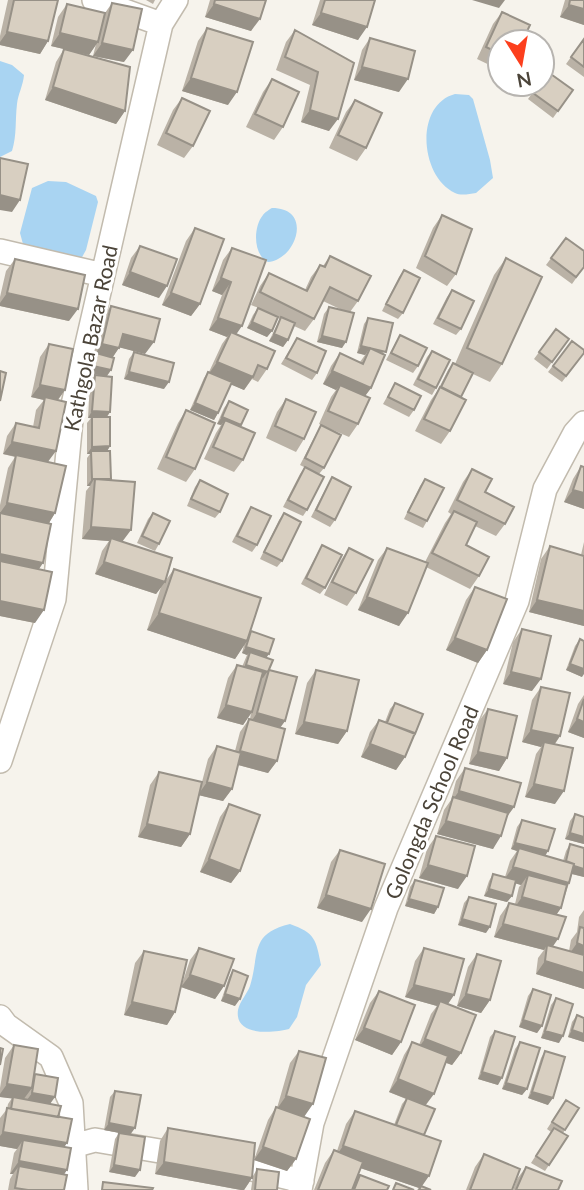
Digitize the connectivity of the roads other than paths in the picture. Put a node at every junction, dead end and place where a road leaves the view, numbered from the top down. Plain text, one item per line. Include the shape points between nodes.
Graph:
1 (94, 0) edge
2 (176, 0) edge
3 (160, 24) junction
4 (0, 251) edge
5 (103, 275) junction
6 (584, 423) edge
7 (0, 761) edge
8 (0, 1017) edge
9 (73, 1146) junction
10 (301, 1185) edge
11 (76, 1190) edge

1 - 3 street
2 - 3 street, Kathgola Bazar Road
3 - 5 street, Kathgola Bazar Road
4 - 5 street
5 - 7 street, Kathgola Bazar Road via 72,409 54,600
6 - 10 street, Golongda School Road via 545,489 517,601 386,908 312,1123
8 - 9 street via 51,1057 71,1102
9 - 10 street via 95,1140 241,1165
9 - 11 street

